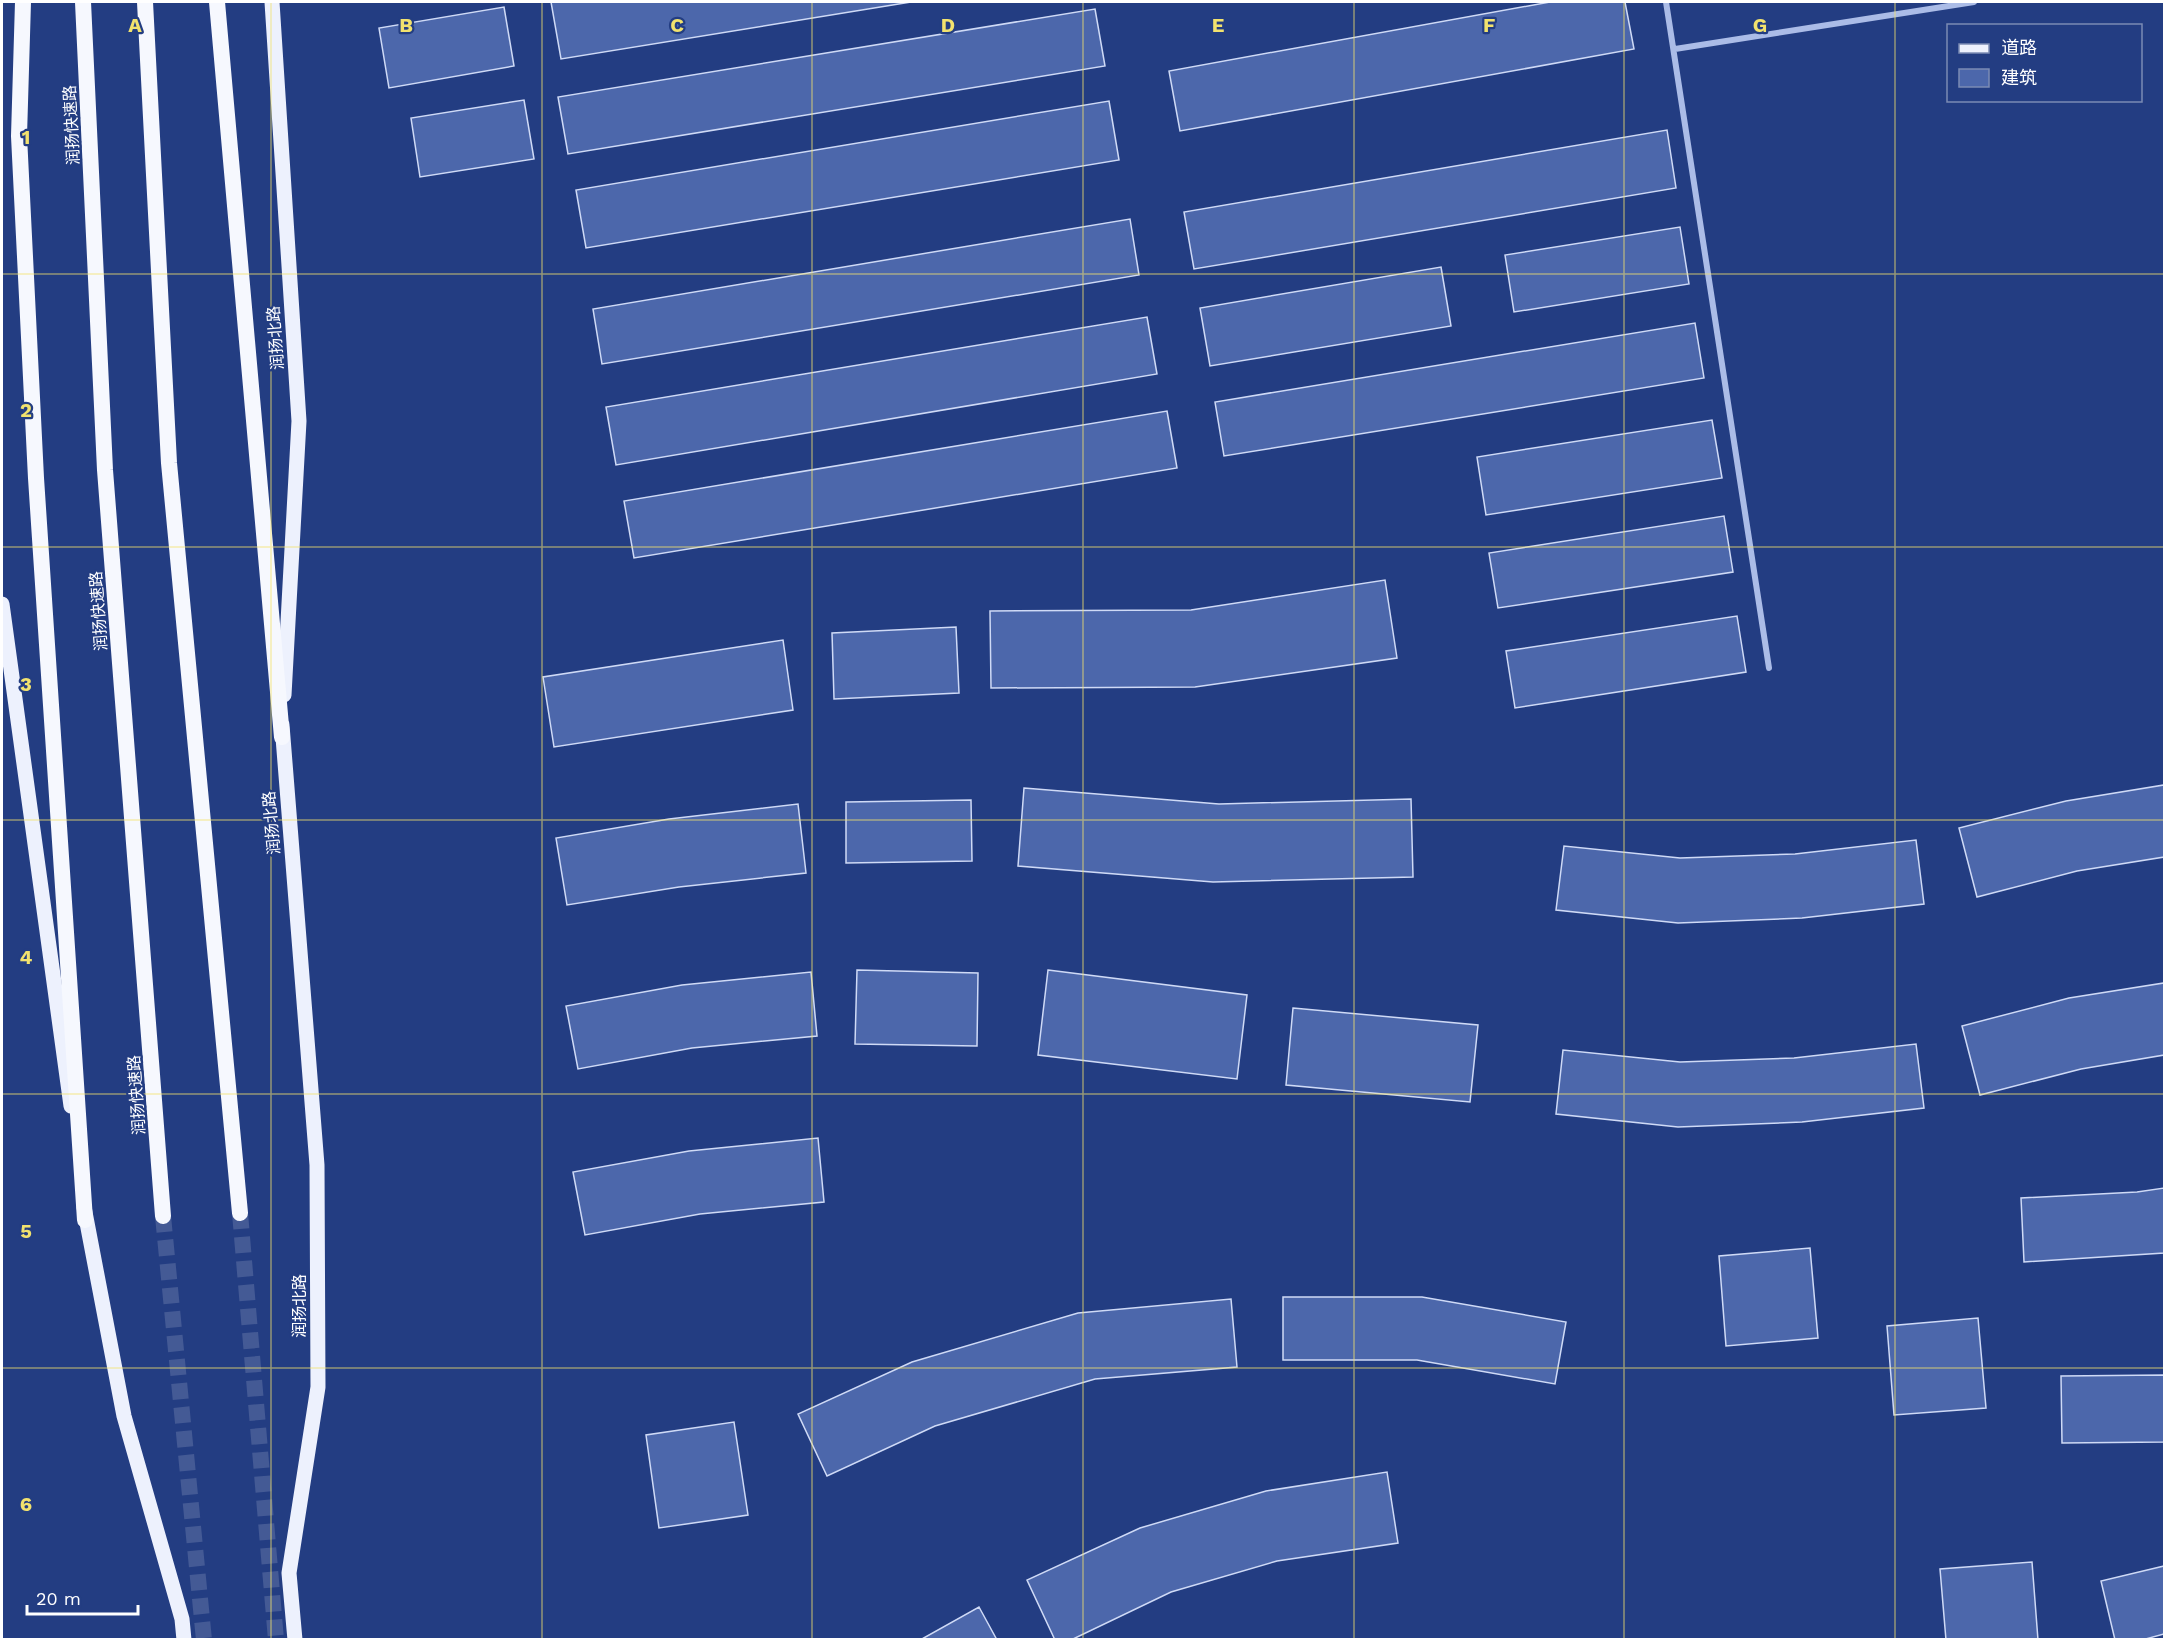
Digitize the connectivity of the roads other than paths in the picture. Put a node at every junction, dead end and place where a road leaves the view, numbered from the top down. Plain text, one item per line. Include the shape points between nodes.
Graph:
1 (23, 2) edge
2 (83, 2) edge
3 (145, 2) edge
4 (217, 2) edge
5 (272, 2) edge
6 (1666, 2) edge
7 (1974, 2) edge
8 (1675, 49) junction
9 (2, 604) edge
10 (1769, 668) dead end
11 (282, 737) junction
12 (240, 1213) tunnel mouth
13 (163, 1216) tunnel mouth
14 (85, 1220) junction
15 (184, 1640) edge
16 (295, 1640) edge

1 - 14 highway via 19,136 36,478
2 - 13 highway, 润扬快速路 via 105,470
3 - 12 highway via 169,463
4 - 11 highway
5 - 11 main road, 润扬北路 via 299,421
6 - 8 street
7 - 8 street
8 - 10 street
9 - 14 main road
11 - 16 main road, 润扬北路 via 316,1165 318,1387 290,1573
14 - 15 main road via 124,1416 182,1619

